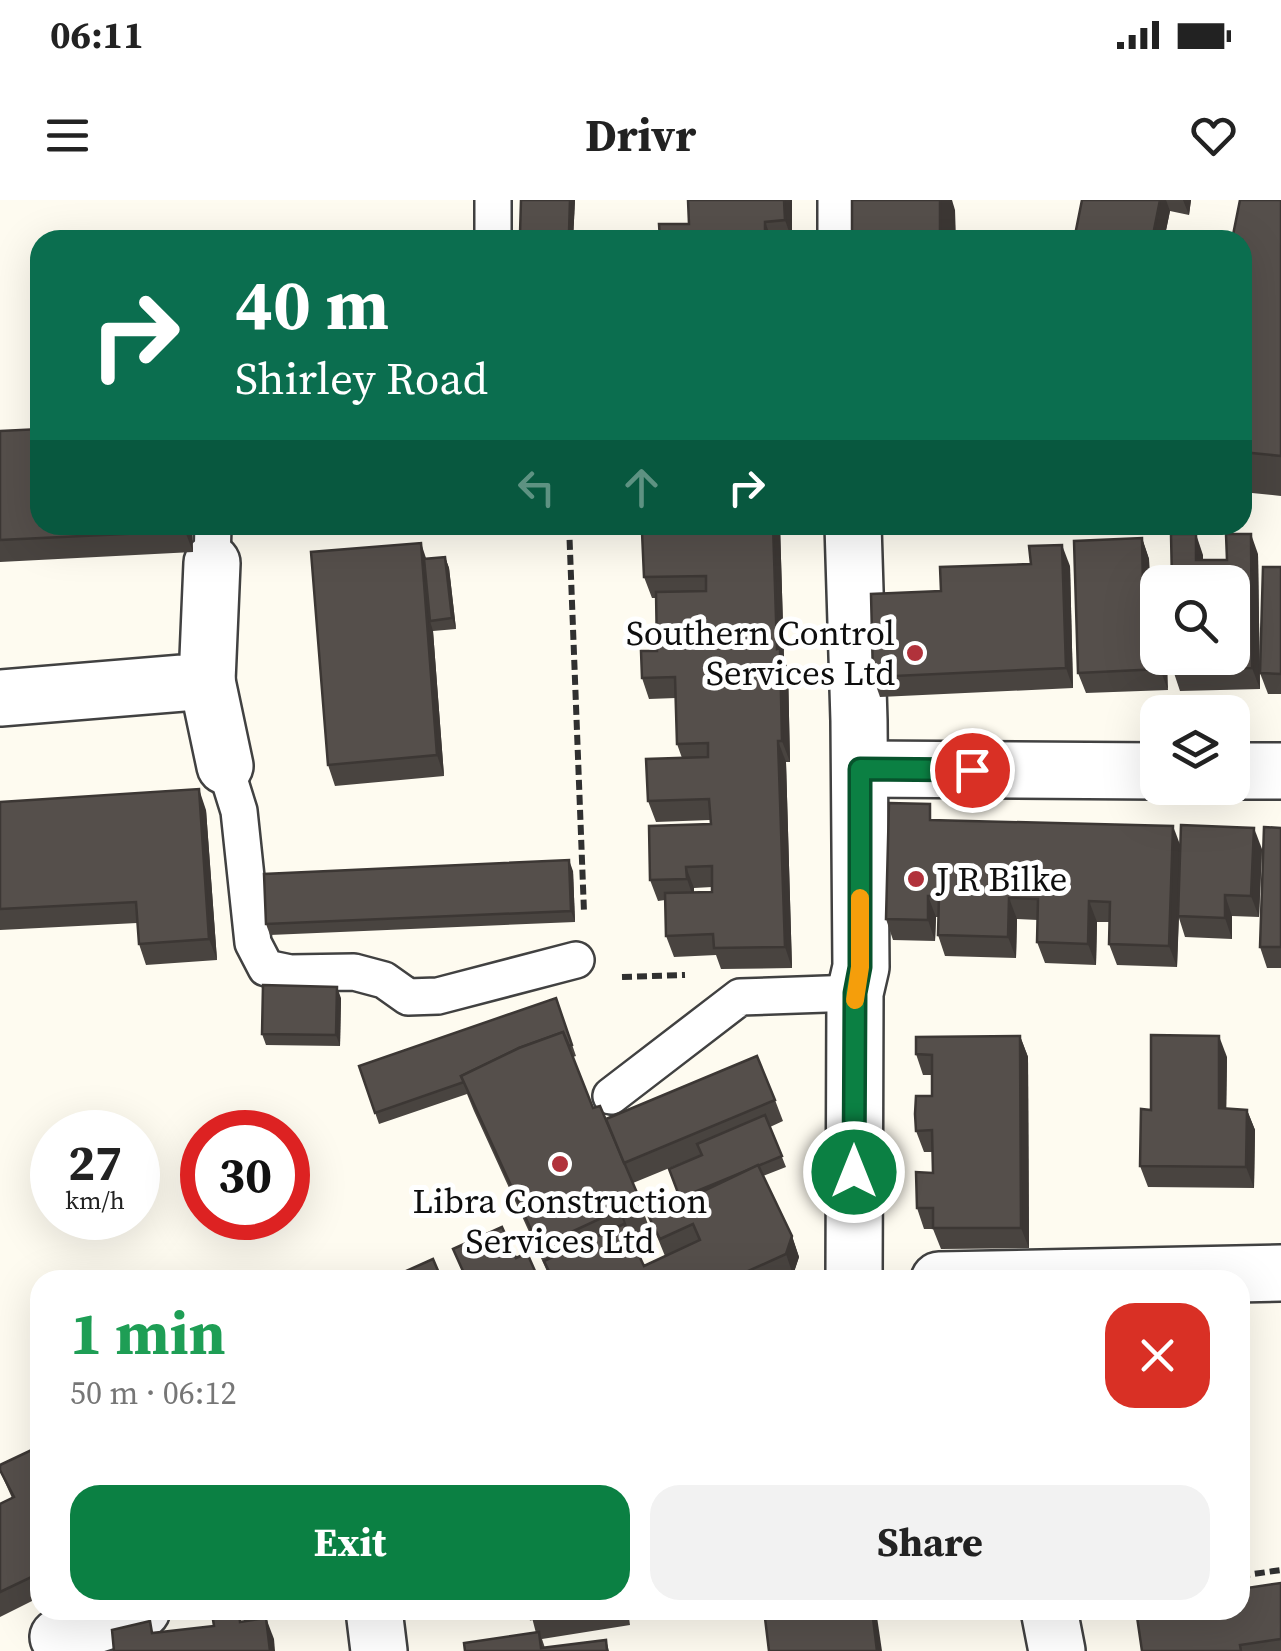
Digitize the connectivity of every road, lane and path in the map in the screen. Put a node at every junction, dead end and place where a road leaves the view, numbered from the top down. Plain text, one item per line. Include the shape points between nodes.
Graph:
1 (492, 200) edge
2 (846, 200) edge
3 (494, 230) edge
4 (846, 230) edge
5 (568, 535) edge
6 (853, 535) edge
7 (212, 544) edge
8 (208, 681) junction
9 (0, 698) edge
10 (225, 766) joint
11 (860, 769) junction
12 (1140, 771) edge
13 (1250, 771) edge
14 (1281, 772) edge
15 (584, 920) dead end
16 (591, 969) joint
17 (704, 974) dead end
18 (855, 993) junction
19 (611, 1096) dead end
20 (854, 1270) edge
21 (1281, 1274) edge
22 (1250, 1275) edge
23 (1281, 1570) edge
24 (1250, 1575) edge
25 (111, 1620) edge
26 (375, 1620) edge
27 (1051, 1620) edge
28 (58, 1637) dead end
29 (379, 1651) edge
30 (1057, 1651) edge

1 - 3 lane
2 - 4 street
5 - 15 path
6 - 11 street
7 - 8 street
8 - 9 street
8 - 10 street
10 - 16 lane via 239,812 252,943 266,968 354,972 384,980 408,997
11 - 12 street
11 - 18 street
13 - 14 street
16 - 17 path
18 - 19 lane via 740,997
18 - 20 street
21 - 22 street
23 - 24 path
25 - 28 street
26 - 29 street
27 - 30 street

